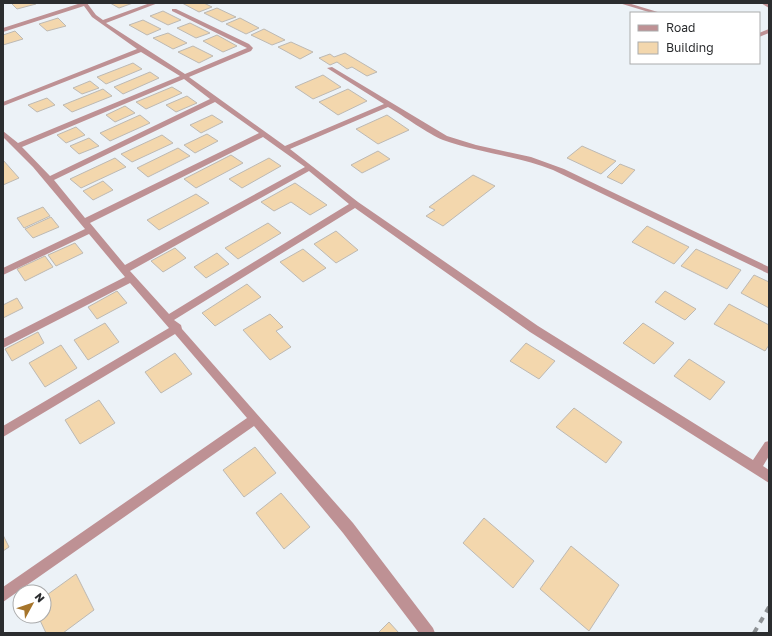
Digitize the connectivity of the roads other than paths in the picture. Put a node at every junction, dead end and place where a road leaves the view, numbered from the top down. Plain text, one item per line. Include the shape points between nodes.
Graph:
1 (155, 3) edge
2 (622, 3) edge
3 (764, 3) edge
4 (85, 4) edge
5 (769, 6) edge
6 (174, 10) dead end
7 (654, 12) edge
8 (102, 22) junction
9 (3, 30) edge
10 (142, 49) junction
11 (330, 68) dead end
12 (185, 77) junction
13 (215, 100) junction
14 (3, 104) edge
15 (389, 104) junction
16 (3, 133) edge
17 (263, 134) junction
18 (18, 146) junction
19 (284, 149) junction
20 (310, 167) junction
21 (48, 180) junction
22 (355, 204) junction
23 (84, 222) junction
24 (91, 230) junction
25 (769, 271) edge
26 (3, 272) edge
27 (128, 274) junction
28 (172, 323) junction
29 (3, 344) edge
30 (254, 420) junction
31 (3, 432) edge
32 (769, 446) edge
33 (755, 468) junction
34 (769, 477) edge
35 (3, 595) edge
36 (428, 633) edge

1 - 8 street
2 - 7 street
3 - 5 street
4 - 8 street
4 - 9 street
6 - 12 street via 250,48
8 - 10 street
10 - 12 street
10 - 14 street
11 - 15 street
12 - 13 street
12 - 18 street
13 - 17 street
13 - 21 street
15 - 19 street
15 - 25 street via 444,138 546,164
16 - 18 street
17 - 19 street
17 - 23 street
18 - 21 street
19 - 20 street
20 - 22 street
20 - 27 street
21 - 23 street
22 - 28 street
22 - 33 street via 534,329
23 - 24 street
24 - 26 street
24 - 27 street
27 - 28 street
27 - 29 street
28 - 30 street
28 - 31 street
30 - 35 street
30 - 36 street via 349,529
32 - 33 street
33 - 34 street

